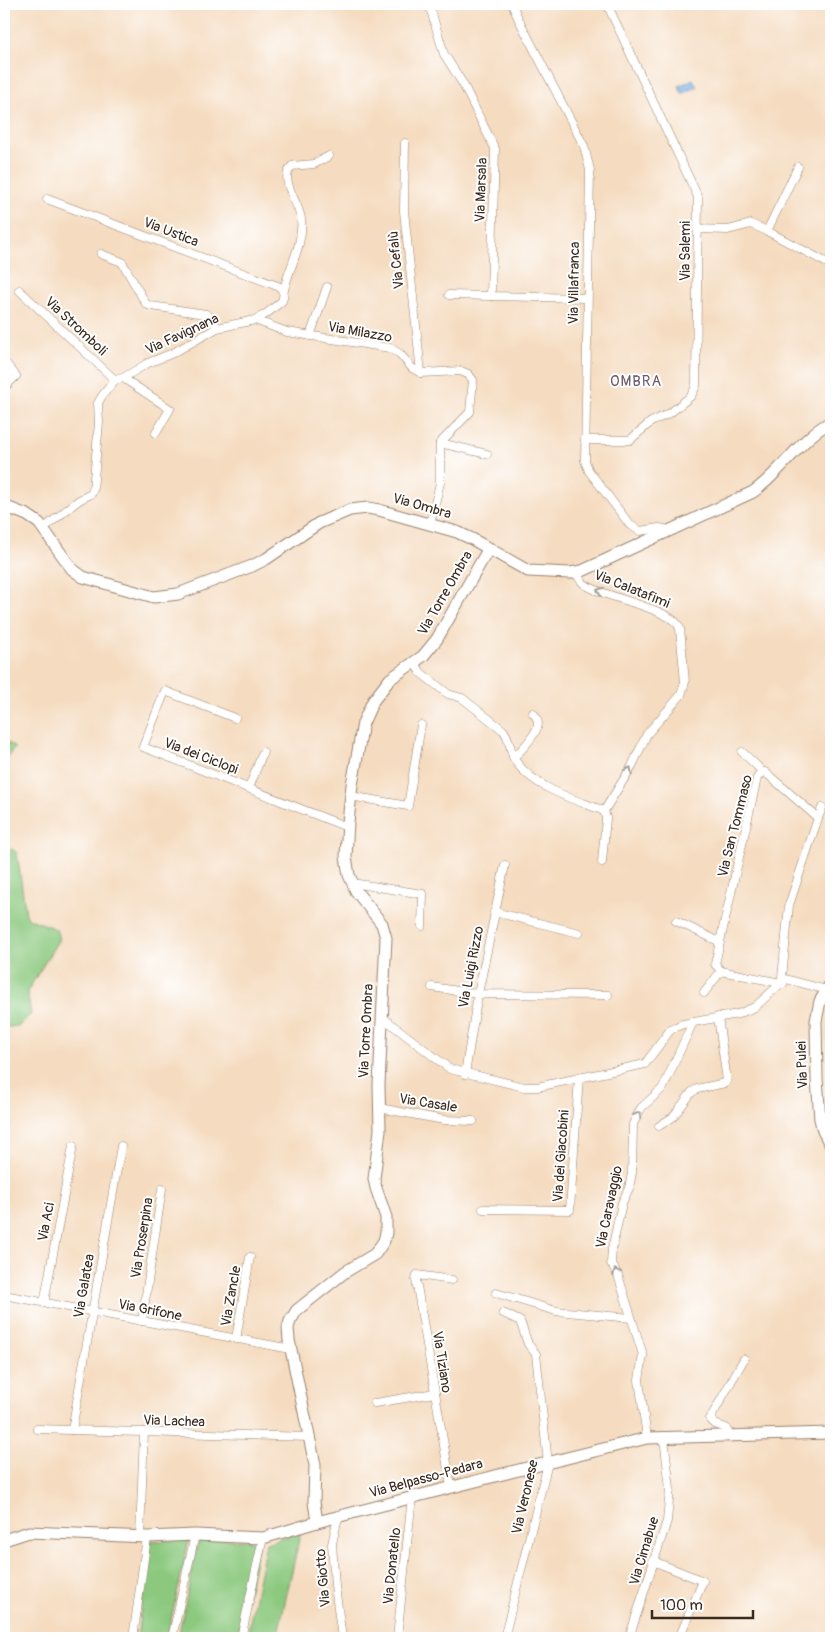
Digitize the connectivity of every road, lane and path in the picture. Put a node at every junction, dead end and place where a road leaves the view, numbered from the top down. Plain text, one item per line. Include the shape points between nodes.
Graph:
1 (429, 4) edge
2 (512, 4) edge
3 (607, 4) edge
4 (405, 143) dead end
5 (329, 156) dead end
6 (798, 167) dead end
7 (47, 199) dead end
8 (698, 229) junction
9 (767, 231) junction
10 (101, 254) dead end
11 (831, 265) edge
12 (327, 287) dead end
13 (19, 290) dead end
14 (283, 292) junction
15 (449, 295) dead end
16 (491, 296) junction
17 (586, 298) junction
18 (255, 320) junction
19 (217, 328) junction
20 (310, 336) junction
21 (4, 361) edge
22 (421, 373) junction
23 (123, 378) junction
24 (115, 380) junction
25 (4, 388) edge
26 (831, 422) edge
27 (156, 433) dead end
28 (585, 440) junction
29 (440, 443) junction
30 (487, 454) dead end
31 (4, 506) edge
32 (430, 524) junction
33 (44, 528) junction
34 (667, 532) junction
35 (489, 548) junction
36 (576, 573) junction
37 (414, 662) junction
38 (533, 713) dead end
39 (235, 718) dead end
40 (421, 725) dead end
41 (263, 752) dead end
42 (742, 752) dead end
43 (513, 757) junction
44 (762, 772) junction
45 (249, 788) junction
46 (350, 796) junction
47 (822, 808) dead end
48 (604, 811) junction
49 (818, 818) junction
50 (347, 827) junction
51 (602, 862) dead end
52 (505, 865) dead end
53 (352, 883) junction
54 (494, 912) junction
55 (676, 921) dead end
56 (422, 926) dead end
57 (579, 934) dead end
58 (720, 942) junction
59 (721, 971) junction
60 (782, 981) junction
61 (432, 987) dead end
62 (827, 989) edge
63 (704, 993) dead end
64 (478, 994) junction
65 (608, 995) dead end
66 (382, 1018) junction
67 (718, 1018) junction
68 (693, 1022) junction
69 (465, 1074) junction
70 (578, 1077) junction
71 (380, 1108) junction
72 (473, 1121) dead end
73 (659, 1126) dead end
74 (73, 1146) dead end
75 (121, 1146) dead end
76 (831, 1146) edge
77 (162, 1189) dead end
78 (483, 1209) dead end
79 (250, 1257) dead end
80 (452, 1280) dead end
81 (496, 1293) dead end
82 (4, 1295) edge
83 (44, 1303) junction
84 (92, 1312) junction
85 (503, 1313) dead end
86 (631, 1318) junction
87 (142, 1321) junction
88 (236, 1339) junction
89 (291, 1349) junction
90 (744, 1359) dead end
91 (435, 1393) junction
92 (375, 1403) dead end
93 (37, 1429) dead end
94 (72, 1430) junction
95 (144, 1432) junction
96 (831, 1432) edge
97 (729, 1436) junction
98 (310, 1437) junction
99 (647, 1438) junction
100 (664, 1438) junction
101 (548, 1463) junction
102 (452, 1487) junction
103 (412, 1497) junction
104 (338, 1517) junction
105 (317, 1522) junction
106 (195, 1535) junction
107 (143, 1537) junction
108 (263, 1538) junction
109 (4, 1540) edge
110 (653, 1561) junction
111 (133, 1638) edge
112 (172, 1638) edge
113 (241, 1638) edge
114 (342, 1638) edge
115 (397, 1638) edge
116 (504, 1638) edge
117 (629, 1638) edge
118 (679, 1638) edge

1 - 16 street, Via Marsala via 444,54 463,84 495,149
2 - 17 street, Via Villafranca via 588,157
3 - 8 street, Via Salemi via 698,196
4 - 22 street, Via Cefalù via 404,212
5 - 14 street, Via Favignana via 314,164 292,166 288,170 287,182 301,220 300,239
6 - 9 street
7 - 14 street, Via Ustica via 280,288
8 - 9 street via 728,230 751,224
8 - 28 street, Via Salemi via 695,392 630,440
9 - 11 street
10 - 19 street via 122,262 146,304 206,314
12 - 20 street
13 - 24 street, Via Stromboli
14 - 18 street, Via Favignana via 282,301
15 - 16 street
16 - 17 street
17 - 28 street, Via Villafranca
18 - 19 street, Via Favignana
18 - 20 street, Via Milazzo via 287,332
19 - 23 street, Via Favignana
20 - 22 street, Via Milazzo via 395,350
21 - 25 street via 16,376
22 - 29 street via 461,370 473,380 470,412
23 - 24 street, Via Favignana
23 - 27 street via 170,409
24 - 33 street via 98,403 93,490
26 - 34 street, Via Ombra via 808,438 761,486
28 - 34 street, Via Villafranca via 586,467 630,525 640,532 659,528
29 - 30 street
29 - 32 street via 440,483
31 - 33 street, Via Ombra via 34,518
32 - 33 street, Via Ombra via 368,508 350,510 319,523 252,566 183,593 154,597 91,580 77,573
32 - 35 street, Via Ombra via 464,535
34 - 36 street, Via Ombra
35 - 36 street, Via Ombra via 528,571
35 - 37 street, Via Torre Ombra via 437,639
48 -> 36 street, Via Calatafimi via 632,766 647,734 681,695 685,682 680,629 676,622 648,607 587,586
37 - 43 street via 421,673 448,694 462,698 507,733
37 - 46 street, Via Torre Ombra via 390,679 370,707 362,728
38 - 43 street via 538,722 537,729 519,754
39 - 45 street, Via dei Ciclopi via 165,691 143,747
40 - 46 street via 408,806
41 - 45 street
42 - 44 street
43 - 48 street via 534,780
44 - 49 street, Via San Tommaso
44 - 58 street, Via San Tommaso via 757,778
45 - 50 street, Via dei Ciclopi
46 - 50 street, Via Torre Ombra
47 - 49 street
48 - 51 street
49 - 60 street via 789,905
50 - 53 street, Via Torre Ombra via 346,857
52 - 54 street, Via Luigi Rizzo
53 - 56 street via 423,894
53 - 66 street, Via Torre Ombra via 382,924 386,938
54 - 57 street
54 - 64 street, Via Luigi Rizzo
55 - 58 street
58 - 59 street, Via San Tommaso via 716,964
59 - 60 street
59 - 63 street
60 - 62 street
60 - 67 street via 756,1007
61 - 64 street
62 - 76 street, Via Pulei via 816,1020 817,1079 820,1119
64 - 65 street
64 - 69 street, Via Luigi Rizzo
66 - 69 street via 450,1069
66 - 71 street, Via Torre Ombra
67 - 68 street
67 - 73 street via 727,1081 692,1092 673,1117
68 - 70 street via 668,1031 645,1064
86 -> 68 street, Via Caravaggio via 611,1263 622,1203 632,1173 634,1124 641,1108 663,1088
69 - 70 street via 537,1087
70 - 78 street, Via dei Giacobini via 570,1210
71 - 72 street, Via Casale via 444,1120
71 - 89 street, Via Torre Ombra via 374,1179 386,1217 384,1240 368,1259 345,1272 297,1310 288,1328
74 - 83 street, Via Aci
75 - 84 street, Via Galatea
77 - 87 street, Via Proserpina
79 - 88 street, Via Zancle
80 - 91 street, Via Tiziano via 417,1275 416,1280
81 - 86 street via 556,1311
82 - 83 street, Via Grifone
83 - 84 street, Via Grifone
84 - 87 street, Via Grifone
84 - 94 street, Via Galatea
85 - 101 street, Via Veronese via 520,1321 528,1344 536,1354
86 - 99 street, Via Caravaggio via 643,1355 638,1380
87 - 88 street, Via Grifone
88 - 89 street, Via Grifone
89 - 98 street, Via Torre Ombra
90 - 97 street via 710,1419 726,1428
91 - 92 street
91 - 102 street, Via Tiziano
93 - 94 street, Via Lachea
94 - 95 street, Via Lachea
95 - 98 street, Via Lachea
95 - 107 street
96 - 97 street, Via Belpasso-Pedara
97 - 100 street, Via Belpasso-Pedara
98 - 105 street, Via Torre Ombra via 315,1465
99 - 100 street, Via Belpasso-Pedara
99 - 101 street, Via Belpasso-Pedara
100 - 110 street, Via Cimabue via 670,1489 663,1535
101 - 102 street, Via Belpasso-Pedara
101 - 116 street, Via Veronese
102 - 103 street, Via Belpasso-Pedara
103 - 104 street, Via Belpasso-Pedara
103 - 115 street, Via Donatello
104 - 105 street, Via Belpasso-Pedara
104 - 114 street, Via Giotto via 332,1544
105 - 108 street, Via Belpasso-Pedara
106 - 107 street, Via Belpasso-Pedara
106 - 108 street, Via Belpasso-Pedara
106 - 112 street
107 - 109 street, Via Belpasso-Pedara via 29,1532
107 - 111 street
108 - 113 street
110 - 117 street, Via Cimabue
110 - 118 street via 704,1581

